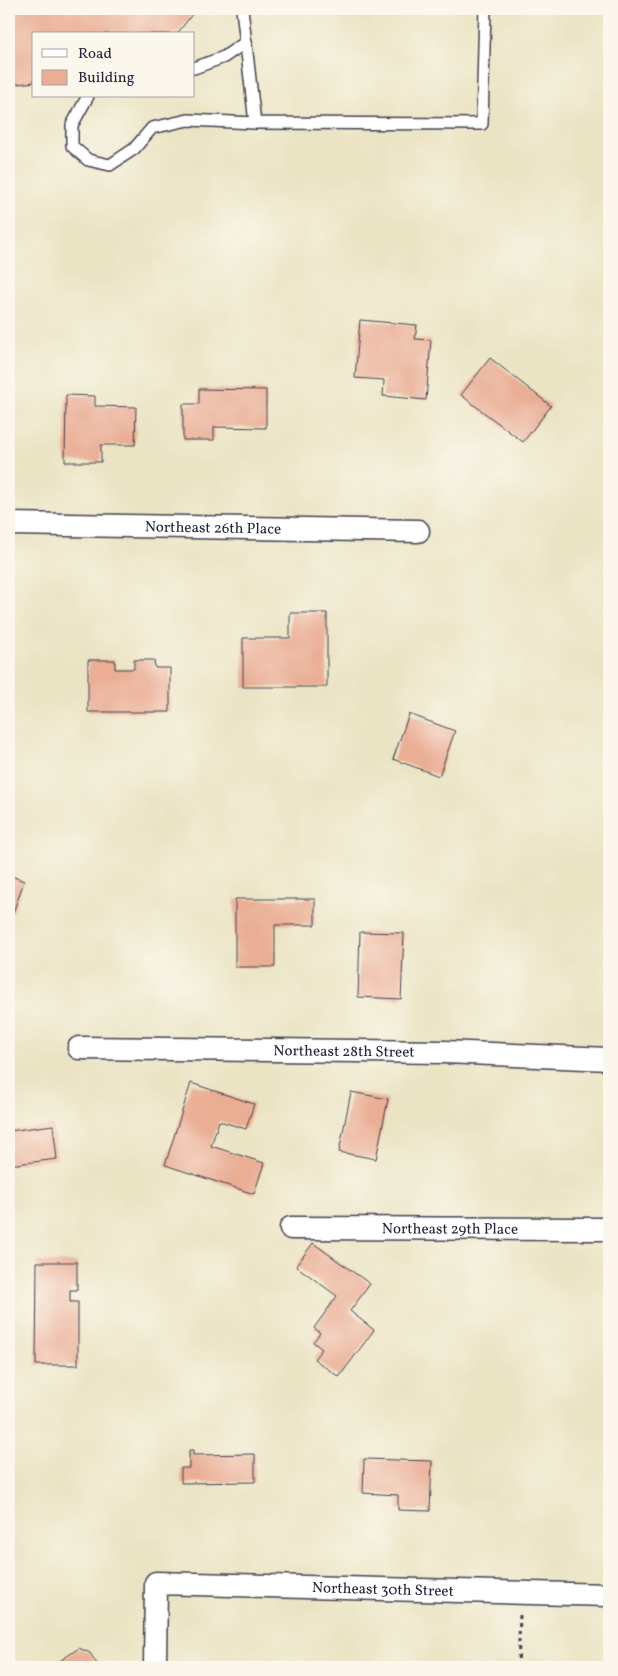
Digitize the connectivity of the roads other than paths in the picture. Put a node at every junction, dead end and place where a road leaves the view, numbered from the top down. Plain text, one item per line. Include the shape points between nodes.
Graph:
1 (242, 9) edge
2 (485, 9) edge
3 (246, 42) junction
4 (195, 68) edge
5 (87, 98) edge
6 (255, 123) junction
7 (9, 524) edge
8 (418, 531) dead end
9 (79, 1048) dead end
10 (609, 1059) edge
11 (290, 1228) dead end
12 (609, 1228) edge
13 (609, 1595) edge
14 (155, 1667) edge

1 - 3 lane
2 - 6 lane via 482,124
3 - 4 lane via 224,57
3 - 6 lane
5 - 6 lane via 72,125 72,146 88,160 110,165 134,149 152,128 188,120
7 - 8 street, Northeast 26th Place
9 - 10 street, Northeast 28th Street via 444,1052
11 - 12 street, Northeast 29th Place
13 - 14 street, Northeast 30th Street via 156,1583

